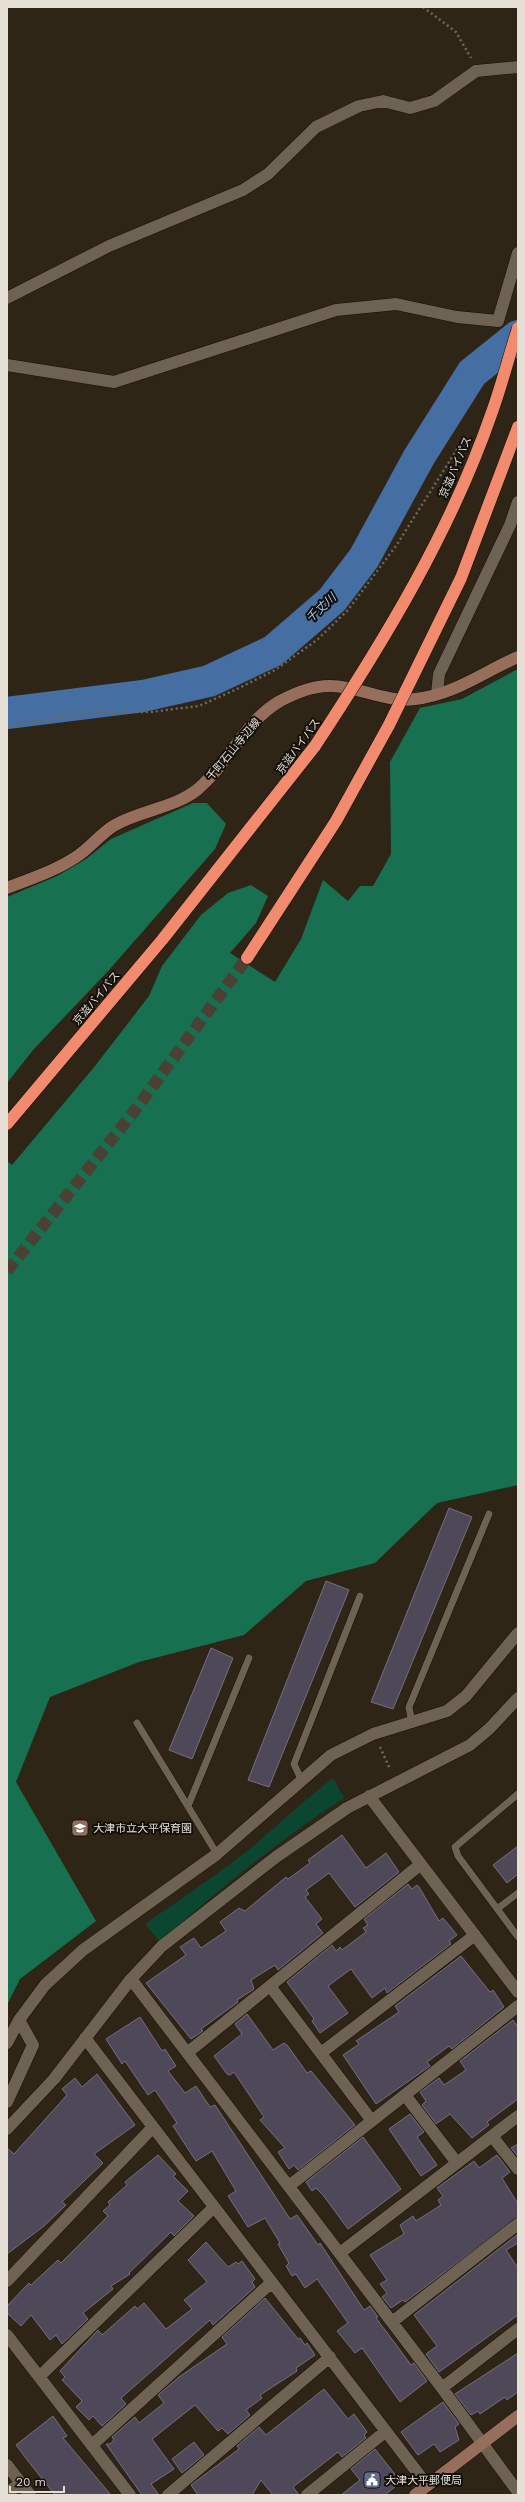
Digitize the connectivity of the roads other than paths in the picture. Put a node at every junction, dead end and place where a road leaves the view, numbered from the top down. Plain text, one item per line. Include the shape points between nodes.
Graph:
1 (518, 67) edge
2 (518, 253) edge
3 (515, 277) edge
4 (7, 298) edge
5 (518, 328) edge
6 (7, 365) edge
7 (518, 427) edge
8 (518, 502) edge
9 (518, 657) edge
10 (437, 694) junction
11 (7, 888) edge
12 (247, 958) tunnel mouth
13 (7, 1124) edge
14 (489, 1514) dead end
15 (360, 1596) dead end
16 (518, 1633) edge
17 (249, 1658) dead end
18 (518, 1698) edge
19 (137, 1723) dead end
20 (412, 1723) junction
21 (301, 1779) junction
22 (518, 1794) edge
23 (369, 1796) junction
24 (188, 1806) junction
25 (217, 1854) junction
26 (421, 1864) junction
27 (518, 1893) edge
28 (497, 1909) junction
29 (475, 1936) junction
30 (518, 1937) edge
31 (131, 1979) junction
32 (270, 1986) junction
33 (518, 1992) edge
34 (518, 2006) edge
35 (19, 2020) junction
36 (85, 2038) junction
37 (7, 2043) edge
38 (187, 2053) junction
39 (321, 2053) junction
40 (405, 2095) junction
41 (7, 2102) edge
42 (518, 2116) edge
43 (372, 2121) junction
44 (153, 2127) junction
45 (7, 2129) edge
46 (492, 2136) junction
47 (457, 2163) junction
48 (518, 2169) edge
49 (289, 2186) junction
50 (214, 2207) junction
51 (518, 2224) edge
52 (340, 2253) junction
53 (7, 2281) edge
54 (272, 2282) junction
55 (392, 2322) junction
56 (518, 2329) edge
57 (7, 2335) edge
58 (330, 2357) junction
59 (39, 2378) junction
60 (442, 2388) junction
61 (518, 2416) edge
62 (386, 2431) junction
63 (481, 2444) junction
64 (92, 2445) junction
65 (7, 2465) edge
66 (21, 2482) junction
67 (427, 2486) junction
68 (518, 2492) edge
69 (7, 2493) edge
70 (30, 2495) edge
71 (130, 2495) edge
72 (168, 2495) edge
73 (307, 2495) edge
74 (415, 2495) edge

1 - 4 street via 508,70 476,71 434,101 410,108 383,101 359,106 316,127 268,174 243,190 109,246
2 - 3 street
3 - 6 street via 498,321 457,317 396,304 336,310 114,382
5 - 13 highway, 京滋バイパス, bridge via 492,413 438,540 368,666 315,746 162,940
7 - 12 highway, bridge via 461,578 389,725 336,821
8 - 10 street via 510,525 439,674
9 - 10 main road, 千町石山寺辺線 via 463,686
10 - 11 main road, 千町石山寺辺線 via 414,700 383,697 332,686 307,690 280,702 258,718 209,780 193,793 114,825 76,858
14 - 20 lane via 409,1707
15 - 21 lane via 294,1764
16 - 20 street via 466,1696 447,1711
17 - 24 lane
18 - 23 street via 470,1745
19 - 24 lane
20 - 21 street via 374,1734 331,1755
21 - 25 street
22 - 28 lane via 455,1847 458,1856
23 - 26 street
23 - 31 street via 276,1856 162,1946
24 - 25 lane
25 - 35 street via 83,1950 45,1985
26 - 29 street
26 - 32 street
27 - 28 lane
28 - 30 lane
29 - 33 street
29 - 39 street
31 - 36 street
31 - 38 street
32 - 38 street
32 - 39 street
34 - 40 street
35 - 37 street
35 - 41 street via 33,2045
36 - 44 street
36 - 45 street via 54,2079
38 - 49 street
39 - 43 street
40 - 43 street
40 - 47 street
42 - 46 street
43 - 49 street
44 - 50 street
44 - 53 street
46 - 47 street
46 - 48 street
47 - 52 street
49 - 52 street
50 - 54 street
50 - 59 street
51 - 55 street
52 - 55 street
54 - 58 street
54 - 64 street
55 - 60 street
56 - 60 street
57 - 59 street
58 - 62 street
58 - 72 street
59 - 64 street
60 - 63 street
61 - 63 main road
62 - 67 street
62 - 73 street
63 - 67 main road
63 - 68 street
64 - 71 street
65 - 66 street
66 - 69 street
66 - 70 street
67 - 74 main road

